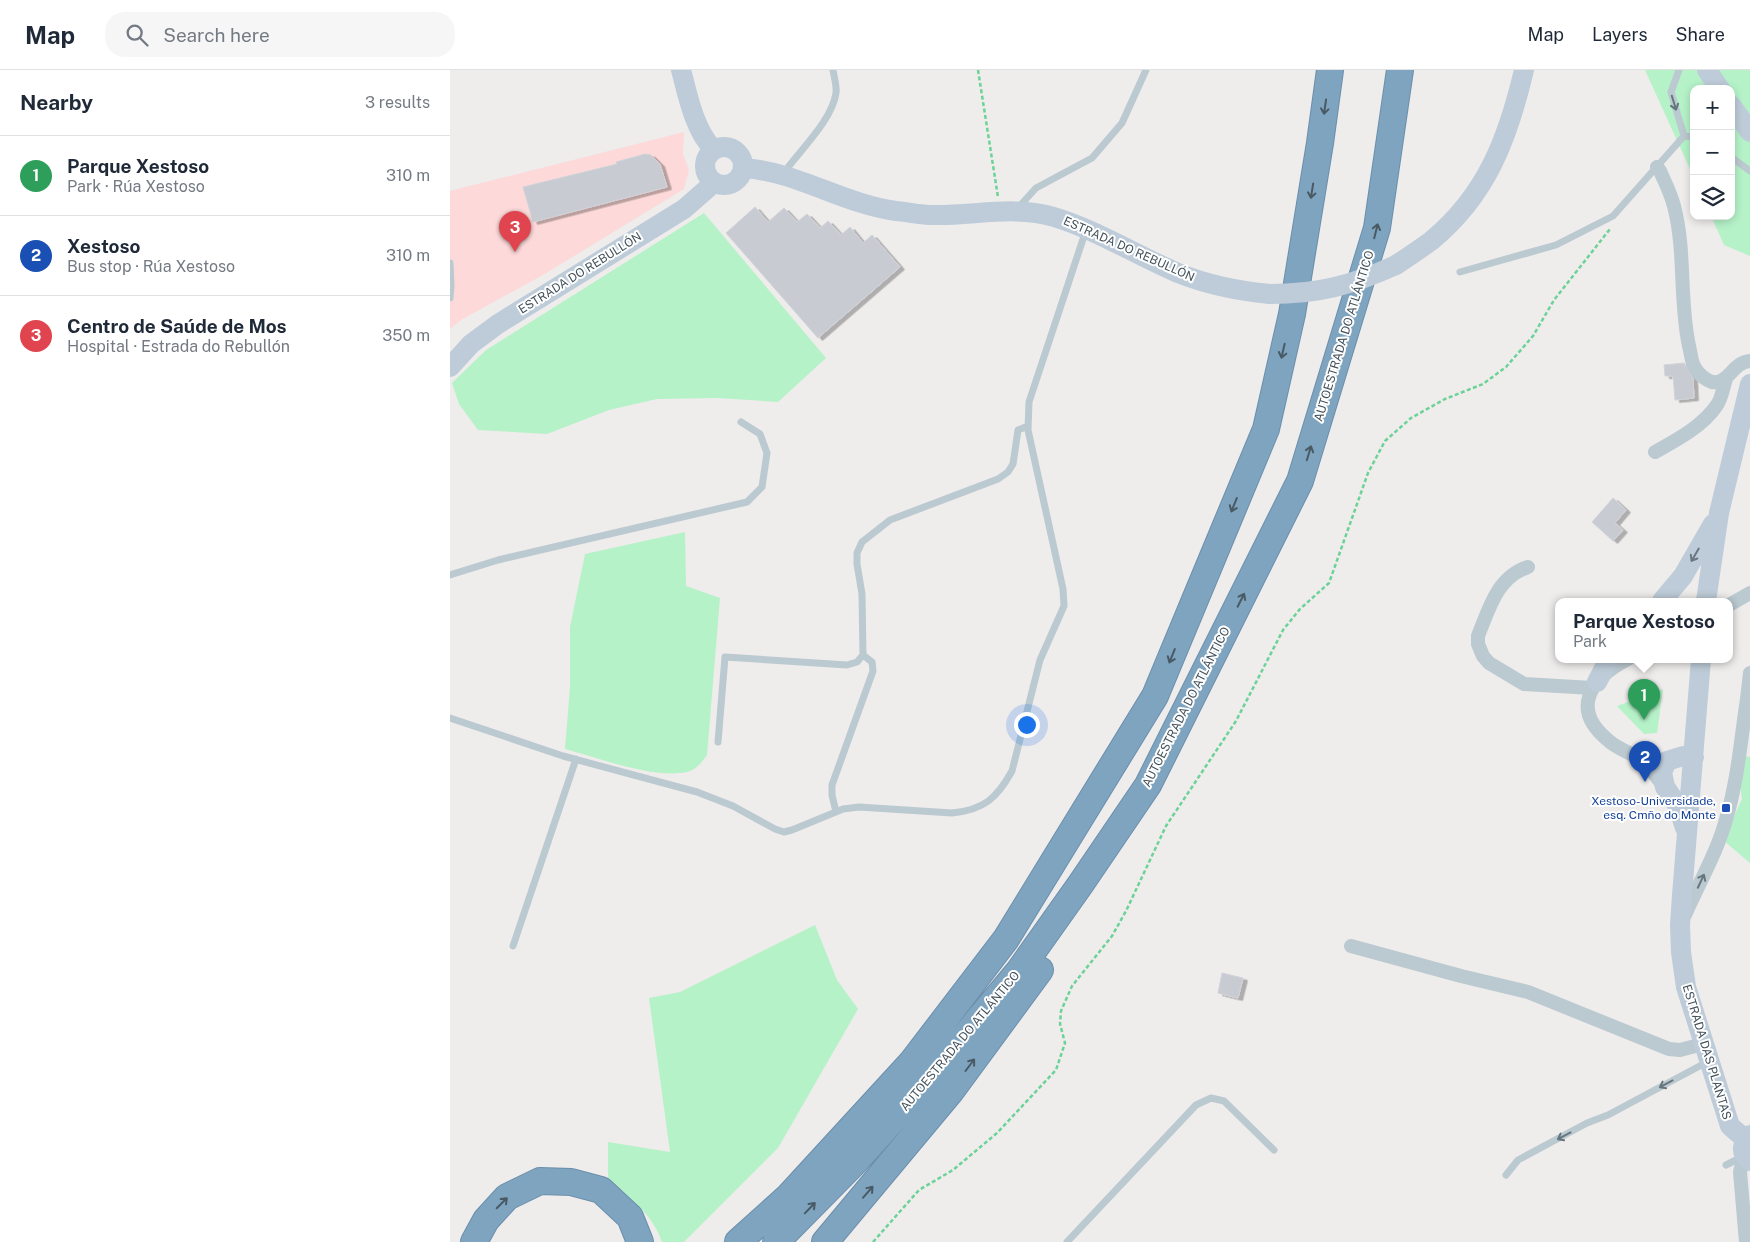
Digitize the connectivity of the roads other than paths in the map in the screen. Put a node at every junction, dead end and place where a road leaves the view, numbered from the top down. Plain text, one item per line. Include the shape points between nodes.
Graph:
1 (681, 70) edge
2 (833, 70) edge
3 (1146, 70) edge
4 (1330, 70) edge
5 (1400, 70) edge
6 (1524, 70) edge
7 (1679, 70) edge
8 (1707, 70) edge
9 (1717, 85) edge
10 (1735, 111) edge
11 (1750, 132) edge
12 (1684, 136) junction
13 (1690, 137) edge
14 (713, 150) junction
15 (1735, 160) edge
16 (1657, 167) junction
17 (743, 168) junction
18 (1750, 171) edge
19 (783, 175) junction
20 (713, 182) junction
21 (1008, 211) junction
22 (1087, 229) junction
23 (450, 262) edge
24 (1460, 272) dead end
25 (450, 298) edge
26 (1750, 361) edge
27 (450, 366) edge
28 (1726, 379) junction
29 (1750, 384) edge
30 (741, 422) dead end
31 (1028, 426) junction
32 (1655, 452) dead end
33 (1719, 513) junction
34 (1528, 566) dead end
35 (450, 576) edge
36 (1750, 593) edge
37 (1665, 598) edge
38 (1706, 598) edge
39 (1733, 603) edge
40 (863, 656) junction
41 (1607, 663) edge
42 (1619, 663) edge
43 (1701, 663) edge
44 (1750, 673) edge
45 (1594, 685) junction
46 (1748, 697) edge
47 (450, 718) edge
48 (718, 742) dead end
49 (1694, 757) junction
50 (576, 759) junction
51 (1667, 761) junction
52 (1644, 762) junction
53 (1148, 785) junction
54 (1668, 791) junction
55 (1690, 797) junction
56 (836, 812) junction
57 (1687, 835) junction
58 (1680, 925) junction
59 (514, 946) dead end
60 (1350, 946) dead end
61 (1706, 1052) junction
62 (1747, 1148) edge
63 (1274, 1150) dead end
64 (1726, 1165) dead end
65 (1506, 1175) dead end
66 (1750, 1179) edge
67 (1742, 1193) junction
68 (474, 1242) edge
69 (640, 1242) edge
70 (738, 1242) edge
71 (776, 1242) edge
72 (825, 1242) edge
73 (1067, 1242) edge
74 (1746, 1242) edge

1 - 14 street via 696,121
2 - 19 lane via 836,92 829,115
3 - 21 lane via 1122,123 1092,158 1036,188
4 -> 70 highway, AUTOESTRADA DO ATLÁNTICO via 1292,314 1266,429 1155,696 1006,938 912,1062 788,1196
53 -> 5 highway, AUTOESTRADA DO ATLÁNTICO via 1300,481 1377,228
6 - 22 street, ESTRADA DO REBULLÓN, bridge via 1509,128 1497,158 1461,212 1431,241 1374,275 1333,288 1293,294 1245,292 1179,273
7 -> 12 lane via 1671,92
8 - 9 street
10 - 11 street
12 - 13 lane
12 - 16 lane
14 - 17 street via 725,147 737,152
14 - 20 street via 704,165
15 - 18 lane
16 - 24 lane via 1613,216 1556,245
16 - 28 street via 1674,205 1681,251 1685,326 1694,368 1704,379 1714,383
17 - 19 street, ESTRADA DO REBULLÓN
17 - 20 street via 734,182 723,185
19 - 21 street, ESTRADA DO REBULLÓN via 893,210 933,215
20 - 27 street, ESTRADA DO REBULLÓN via 684,208 498,324 471,344
21 - 22 street, ESTRADA DO REBULLÓN via 1051,216
22 - 31 lane via 1029,402
23 - 25 lane
26 - 28 street via 1734,368
28 - 32 street via 1718,404 1703,420
29 - 33 street
30 - 35 lane via 760,434 767,454 762,487 747,502 498,560
31 - 40 lane via 1018,430 1013,464 998,479 890,520 862,542 856,553 862,594
31 - 56 lane via 1064,606 1040,660 1012,771 992,799 966,812 859,806
33 -> 37 street via 1683,576
33 - 38 street
34 - 45 street via 1510,576 1497,591 1478,636 1483,656 1489,664 1524,684
36 - 39 street
40 - 48 lane via 847,665 725,657
40 - 56 lane via 872,662 873,671 832,785
41 - 45 street
42 - 45 street
43 - 49 street, ESTRADA DAS PLANTAS
44 - 46 street
45 - 52 street via 1588,702 1589,714 1596,726 1609,742
58 -> 46 street via 1727,818
47 - 50 lane
49 - 51 street via 1683,756
49 - 55 street, ESTRADA DAS PLANTAS
50 - 56 lane via 697,792 784,832
50 - 59 lane
51 - 52 street
51 - 54 street via 1662,772
52 - 54 street
71 -> 53 highway, AUTOESTRADA DO ATLÁNTICO via 854,1163 1019,971
72 -> 53 highway via 951,1092 1026,990 1096,889
54 - 55 street via 1678,799
54 - 57 street via 1678,806
55 - 57 street, ESTRADA DAS PLANTAS
57 - 58 street, ESTRADA DAS PLANTAS
58 - 61 street, ESTRADA DAS PLANTAS via 1686,988
60 - 61 street via 1528,992 1669,1049
61 - 62 street, ESTRADA DAS PLANTAS via 1730,1126
61 -> 65 lane via 1608,1115 1518,1160
62 - 64 lane
62 - 67 street via 1740,1169
63 - 73 lane via 1224,1101 1211,1098 1196,1105
66 - 67 street
67 - 74 street
68 -> 69 highway via 486,1220 507,1198 540,1182 571,1182 601,1190 630,1217

